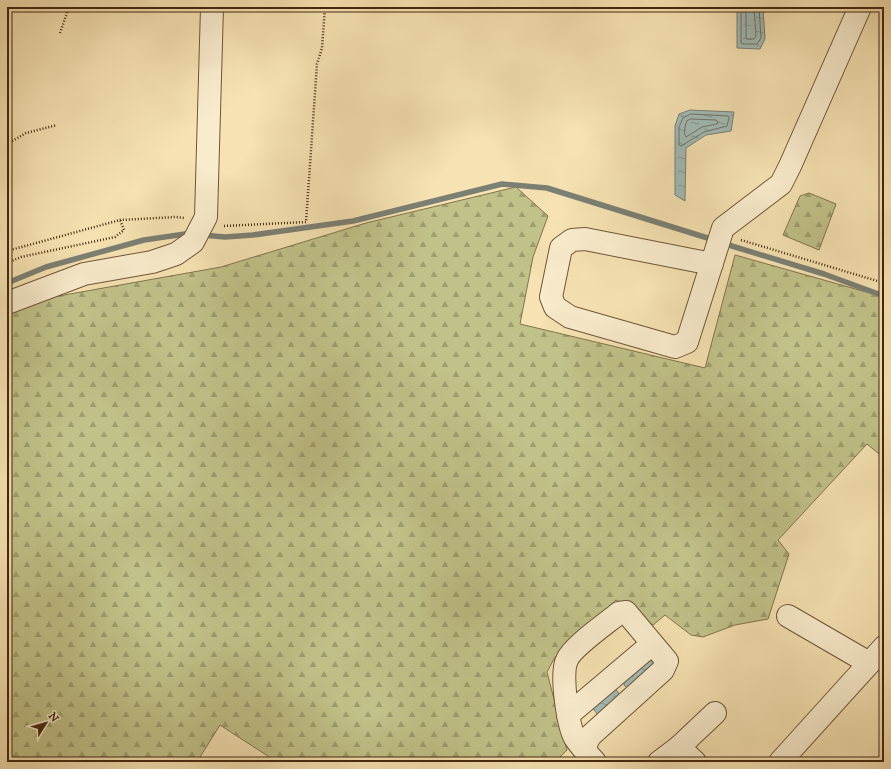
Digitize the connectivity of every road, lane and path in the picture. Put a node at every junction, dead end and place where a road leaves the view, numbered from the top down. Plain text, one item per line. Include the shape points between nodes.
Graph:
1 (69, 7) edge
2 (212, 7) edge
3 (325, 7) edge
4 (860, 7) edge
5 (60, 33) dead end
6 (57, 125) dead end
7 (7, 144) edge
8 (120, 220) junction
9 (203, 221) junction
10 (721, 235) junction
11 (7, 251) edge
12 (7, 263) edge
13 (712, 264) junction
14 (884, 283) edge
15 (7, 303) edge
16 (788, 616) dead end
17 (652, 644) junction
18 (884, 647) edge
19 (869, 664) junction
20 (565, 668) junction
21 (589, 698) junction
22 (715, 713) dead end
23 (568, 715) junction
24 (679, 748) junction
25 (590, 756) edge
26 (659, 762) edge
27 (695, 762) edge
28 (780, 762) edge

1 - 5 path
2 - 9 street via 206,217
3 - 9 path via 322,48 317,64 306,222 224,226
4 - 10 street via 781,184 723,228
6 - 7 path via 26,133
8 - 9 path via 176,217
8 - 11 path
8 - 12 path via 124,230 115,236 21,257
9 - 15 street via 193,242 176,254 152,262 84,274
10 - 13 street
10 - 14 path
13 - 13 street via 585,239 572,240 561,248 551,297 555,307 570,317 675,347 687,342
16 - 19 street
17 - 20 street via 626,612 619,613 575,649 566,660
17 - 21 street
17 - 25 street via 667,662 663,670 590,736 587,742
18 - 19 street
19 - 28 street
20 - 21 street
20 - 23 street
21 - 23 street
22 - 24 street
23 - 25 street via 574,737
24 - 26 street
24 - 27 street

